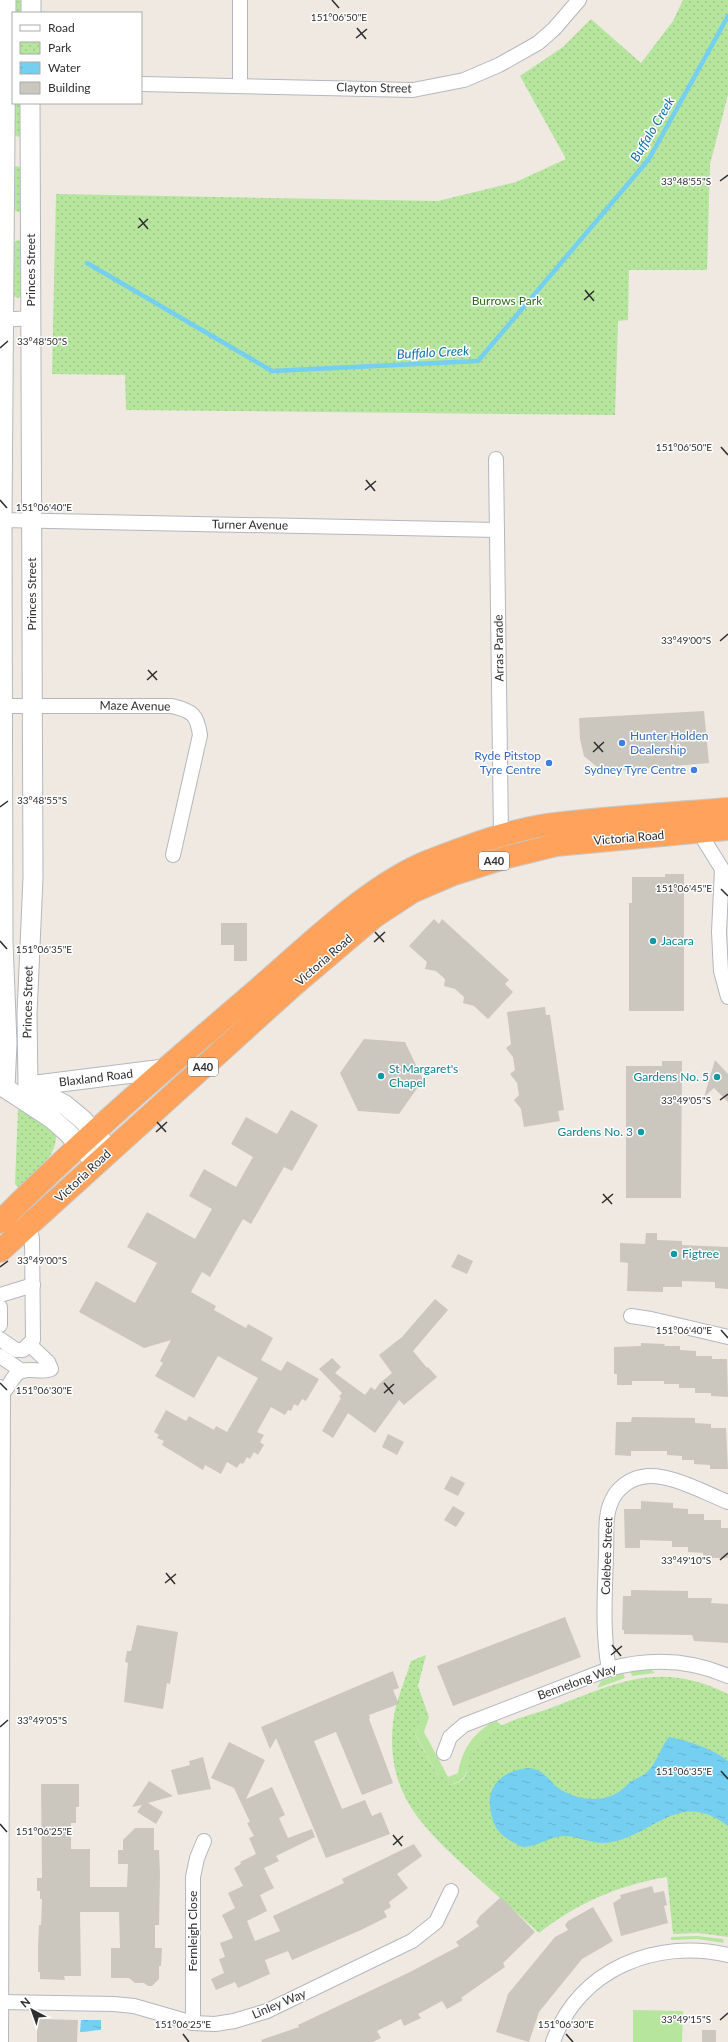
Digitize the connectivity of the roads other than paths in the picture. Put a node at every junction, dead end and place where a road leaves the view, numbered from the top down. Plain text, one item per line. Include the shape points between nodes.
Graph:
1 (6, 0) edge
2 (31, 0) edge
3 (240, 0) edge
4 (580, 0) edge
5 (31, 12) edge
6 (6, 70) edge
7 (142, 84) edge
8 (240, 86) junction
9 (30, 104) edge
10 (5, 147) junction
11 (31, 147) junction
12 (31, 318) junction
13 (2, 320) edge
14 (496, 459) dead end
15 (2, 520) junction
16 (31, 520) junction
17 (497, 530) junction
18 (32, 705) junction
19 (2, 706) junction
20 (2, 790) junction
21 (32, 790) junction
22 (728, 809) edge
23 (728, 829) edge
24 (699, 832) junction
25 (501, 836) junction
26 (173, 855) dead end
27 (2, 876) junction
28 (33, 878) junction
29 (728, 997) edge
30 (164, 1069) junction
31 (28, 1086) junction
32 (3, 1088) edge
33 (87, 1139) junction
34 (103, 1156) junction
35 (0, 1222) edge
36 (29, 1225) junction
37 (0, 1251) edge
38 (33, 1285) junction
39 (0, 1295) edge
40 (0, 1307) edge
41 (630, 1316) dead end
42 (0, 1325) edge
43 (728, 1337) edge
44 (0, 1340) edge
45 (30, 1345) junction
46 (0, 1356) edge
47 (22, 1371) junction
48 (2, 1390) edge
49 (728, 1502) edge
50 (609, 1669) junction
51 (728, 1676) edge
52 (444, 1753) dead end
53 (204, 1841) dead end
54 (1, 1843) edge
55 (451, 1891) dead end
56 (728, 1955) edge
57 (1, 2002) junction
58 (192, 2024) junction
59 (1, 2042) edge
60 (553, 2042) edge

1 - 6 street, Princes Street
2 - 5 street
3 - 8 street
4 - 8 street, Clayton Street via 538,43 499,65 464,80 413,90
6 - 10 street, Princes Street
7 - 8 street, Clayton Street
9 - 11 street, Princes Street
10 - 11 street
10 - 13 street, Princes Street
11 - 12 street, Princes Street
12 - 13 street
12 - 16 street, Princes Street
13 - 15 street, Princes Street
14 - 17 street, Arras Parade
15 - 16 street, Turner Avenue
15 - 19 street, Princes Street
16 - 17 street, Turner Avenue
16 - 18 street, Princes Street
17 - 25 street, Arras Parade
18 - 19 street, Maze Avenue
18 - 21 street, Princes Street
18 - 26 street, Maze Avenue via 172,706 189,710 198,721 200,736
19 - 20 street, Princes Street
20 - 21 street
20 - 27 street, Princes Street
21 - 28 street, Princes Street
22 - 25 highway, Victoria Road / A40 via 544,826
23 - 24 highway, Victoria Road / A40
24 - 29 street via 722,869 719,932 721,971
24 - 34 highway, Victoria Road / A40 via 556,845 507,856 412,892 374,917
25 - 30 highway, Victoria Road / A40 via 428,862 391,881 304,949
27 - 28 street
27 - 32 street, Princes Street via 7,1043
28 - 31 street, Princes Street via 27,1014
30 - 31 street, Blaxland Road
30 - 33 highway, Victoria Road / A40
31 - 32 street, Blaxland Road
31 - 33 street, Blaxland Road via 65,1105
32 - 33 street, Blaxland Road
33 - 34 street, Blaxland Road
33 - 35 highway, Victoria Road / A40
34 - 36 highway, Victoria Road / A40
36 - 37 highway, Victoria Road / A40
36 - 38 street via 32,1238
38 - 39 street
38 - 45 street via 34,1332
40 - 42 street
41 - 43 street
44 - 45 street via 16,1350 23,1350
45 - 47 street via 48,1362 51,1369 45,1372
46 - 47 street
47 - 48 street via 11,1379 8,1388
48 - 54 street
49 - 50 street, Colebee Street via 660,1476 636,1479 617,1492 607,1519 604,1632
50 - 51 street, Bennelong Way via 627,1664 664,1661 700,1666
50 - 52 street, Bennelong Way via 464,1725 450,1737
53 - 58 street, Fernleigh Close via 193,1877
54 - 57 street
55 - 58 street, Linley Way via 436,1922 412,1941 267,2011 234,2021
56 - 60 street via 673,1950 654,1953 618,1967 602,1978 574,2005
57 - 58 street, Linley Way via 134,2006
57 - 59 street

